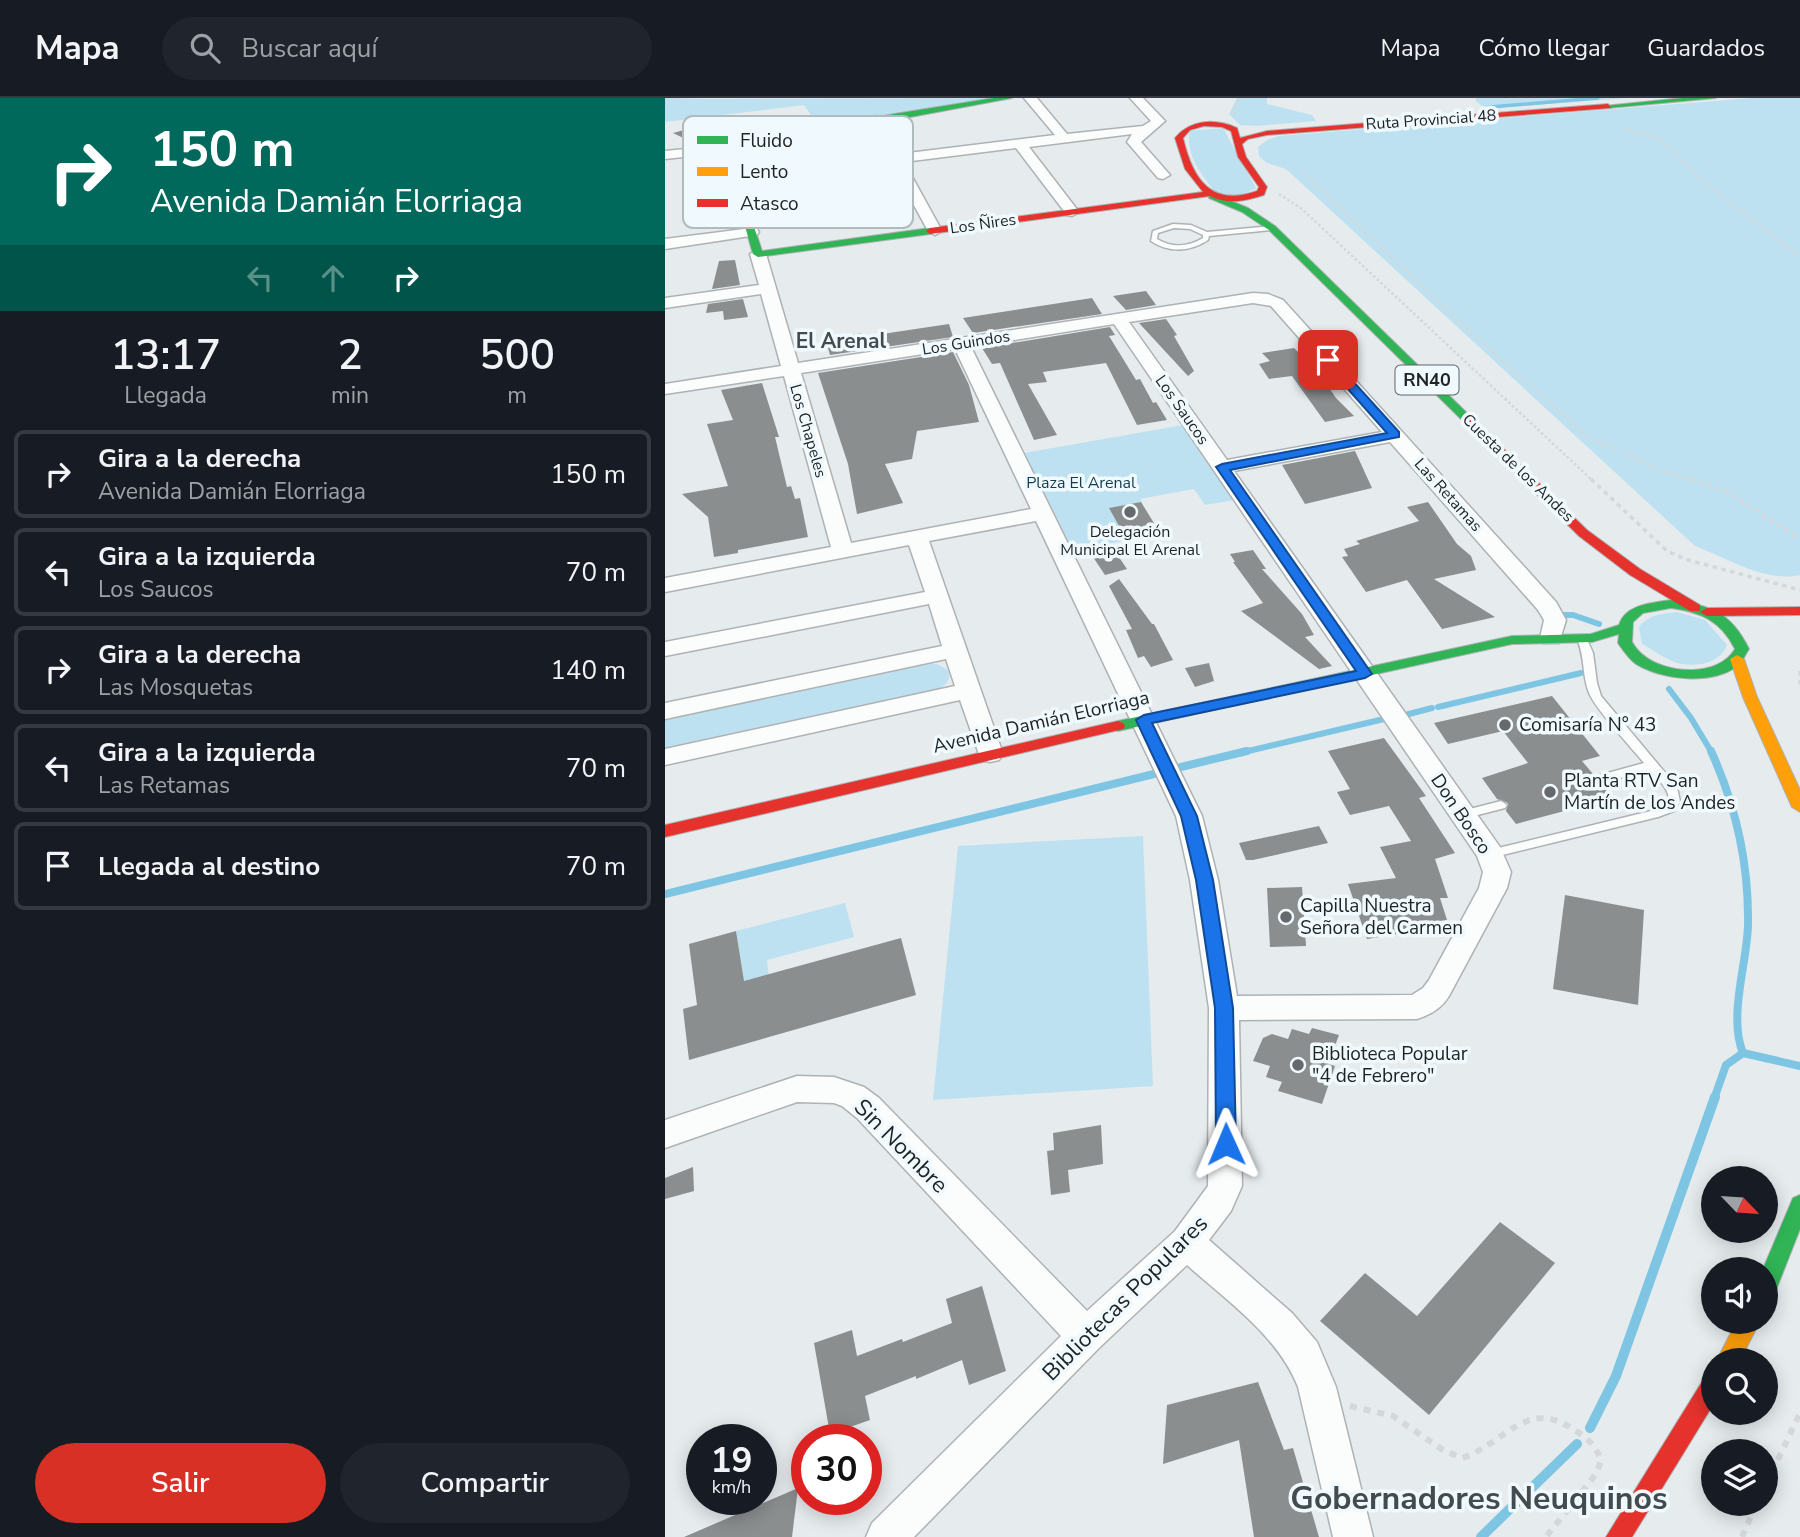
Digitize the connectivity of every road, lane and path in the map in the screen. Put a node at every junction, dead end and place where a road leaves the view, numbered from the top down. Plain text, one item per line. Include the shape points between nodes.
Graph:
1 (1008, 98) edge
2 (1032, 98) edge
3 (1136, 98) edge
4 (1240, 98) edge
5 (1655, 98) edge
6 (1712, 98) edge
7 (1691, 99) edge
8 (1467, 100) dead end
9 (1237, 104) dead end
10 (1481, 112) junction
11 (899, 116) edge
12 (1229, 127) junction
13 (1625, 128) dead end
14 (1146, 130) junction
15 (1184, 130) junction
16 (1064, 138) junction
17 (1020, 144) junction
18 (1237, 144) junction
19 (683, 153) edge
20 (665, 155) edge
21 (913, 162) edge
22 (1304, 173) dead end
23 (1163, 175) dead end
24 (913, 190) edge
25 (1271, 192) junction
26 (1207, 193) junction
27 (1070, 209) junction
28 (750, 228) edge
29 (933, 228) junction
30 (1272, 228) junction
31 (1206, 234) junction
32 (665, 244) edge
33 (755, 245) junction
34 (1800, 257) edge
35 (768, 288) junction
36 (1268, 299) joint
37 (665, 303) edge
38 (1119, 319) junction
39 (961, 344) junction
40 (791, 370) junction
41 (665, 389) edge
42 (1395, 435) junction
43 (1222, 467) junction
44 (1044, 513) junction
45 (1583, 533) junction
46 (917, 537) junction
47 (1800, 539) edge
48 (843, 552) junction
49 (1611, 575) dead end
50 (665, 585) edge
51 (1800, 590) edge
52 (937, 596) junction
53 (1621, 597) dead end
54 (1701, 610) junction
55 (1800, 611) edge
56 (1800, 618) edge
57 (1624, 624) junction
58 (1776, 627) dead end
59 (1756, 637) dead end
60 (1551, 638) junction
61 (1584, 642) junction
62 (665, 649) edge
63 (955, 650) junction
64 (1738, 656) junction
65 (1649, 663) junction
66 (1673, 671) junction
67 (1800, 671) edge
68 (1365, 674) junction
69 (1800, 685) edge
70 (1703, 688) dead end
71 (969, 690) junction
72 (665, 711) edge
73 (1144, 720) junction
74 (1744, 721) dead end
75 (991, 754) junction
76 (665, 757) edge
77 (1780, 760) junction
78 (1653, 765) junction
79 (1597, 780) dead end
80 (1501, 805) dead end
81 (1800, 807) edge
82 (1462, 815) junction
83 (665, 831) edge
84 (1490, 854) junction
85 (1224, 1008) junction
86 (665, 1134) edge
87 (1800, 1204) edge
88 (1187, 1242) junction
89 (1778, 1258) edge
90 (1086, 1336) junction
91 (1701, 1404) edge
92 (1321, 1407) junction
93 (1800, 1413) edge
94 (1778, 1460) edge
95 (1751, 1516) edge
96 (886, 1537) edge
97 (1353, 1537) edge
98 (1546, 1537) edge
99 (1618, 1537) edge
100 (1742, 1537) edge

1 - 11 main road
2 - 16 street
3 - 14 street via 1159,121
4 - 9 path
5 - 10 main road, Ruta Provincial 48
6 - 7 main road, Ruta Provincial 48
7 - 18 main road, Ruta Provincial 48 via 1267,133
8 - 10 main road
10 - 12 main road, Ruta Provincial 48 via 1270,129
12 - 15 main road, Ruta Provincial 48 via 1204,124
12 - 15 main road, RN40 via 1216,108
12 - 18 main road, RN40
13 - 34 path via 1660,139 1709,186
14 - 16 street
14 - 23 street via 1134,142
15 - 26 main road via 1179,138 1182,152
16 - 17 street
17 - 21 street
17 - 27 street
18 - 25 main road, RN40 via 1245,164
19 - 20 street
22 - 47 path via 1587,436 1655,468 1728,492
24 - 29 street
25 - 26 main road, Los Ñires via 1242,199
25 - 30 main road, Cuesta de los Andes / RN40 via 1262,209
25 - 51 path via 1302,209 1667,551
26 - 27 main road, Los Ñires
26 - 30 main road, Cuesta de los Andes / RN40 via 1245,209
27 - 29 main road, Los Ñires
28 - 33 main road, Los Chapeles
29 - 33 main road, Los Ñires
30 - 31 lane
30 - 45 main road, Cuesta de los Andes / RN40
31 - 31 lane via 1179,226 1158,230 1152,237 1159,244 1183,247 1200,244
32 - 33 street
33 - 35 street, Los Chapeles
35 - 37 street
35 - 40 street, Los Chapeles
36 - 38 street, Los Guindos
36 - 42 street, Las Retamas via 1277,303
38 - 39 street, Los Guindos
38 - 43 street, Los Saucos
39 - 40 street, Los Guindos
39 - 44 street, Bibliotecas Populares
40 - 41 street, Los Guindos
40 - 48 street, Los Chapeles
42 - 43 street
42 - 60 street, Las Retamas via 1552,611
43 - 68 street, Los Saucos
44 - 46 street
44 - 73 street, Bibliotecas Populares
45 - 49 main road, Cuesta de los Andes / RN40
45 - 54 main road, Cuesta de los Andes / RN40 via 1635,572
46 - 48 street
46 - 52 street
48 - 50 street
52 - 62 street
52 - 63 street
53 - 57 main road
54 - 55 main road, Avenida Damián Elorriaga
54 - 57 main road, Avenida Damián Elorriaga via 1671,604 1648,607
54 - 64 main road, RN40 via 1734,630 1739,638
56 - 58 main road
57 - 61 main road, Avenida Damián Elorriaga
57 - 65 main road via 1623,635 1631,650
59 - 64 main road
60 - 61 main road, Avenida Damián Elorriaga
60 - 68 main road, Avenida Damián Elorriaga via 1512,640
61 - 65 main road, Avenida Damián Elorriaga
61 - 78 lane via 1596,697
63 - 71 street
63 - 72 street
64 - 66 main road via 1731,665 1711,673
64 - 77 main road, RN40 via 1746,691
65 - 66 main road, Avenida Damián Elorriaga
66 - 70 main road
67 - 69 path
68 - 73 main road, Avenida Damián Elorriaga
68 - 82 street, Don Bosco
71 - 75 street
71 - 76 street
73 - 75 main road, Avenida Damián Elorriaga
73 - 85 street, Bibliotecas Populares via 1192,826
74 - 77 main road, RN40
75 - 83 main road, Avenida Damián Elorriaga
77 - 81 main road, RN40
78 - 79 lane
78 - 84 lane via 1674,793 1670,808
80 - 82 lane
82 - 84 street, Don Bosco
84 - 85 street, Don Bosco via 1497,872 1493,888 1439,988 1426,1003 1405,1009
85 - 88 street, Bibliotecas Populares via 1225,1186
86 - 90 street, Sin Nombre via 797,1089 824,1088 853,1096
87 - 89 main road
88 - 90 street, Bibliotecas Populares
88 - 92 street via 1293,1339 1311,1370
90 - 96 street, Bibliotecas Populares
91 - 99 main road
92 - 97 street
92 - 98 path via 1383,1411 1439,1449 1462,1458 1485,1449 1532,1417 1543,1415 1565,1422 1597,1448 1601,1461
93 - 94 path
95 - 100 path

